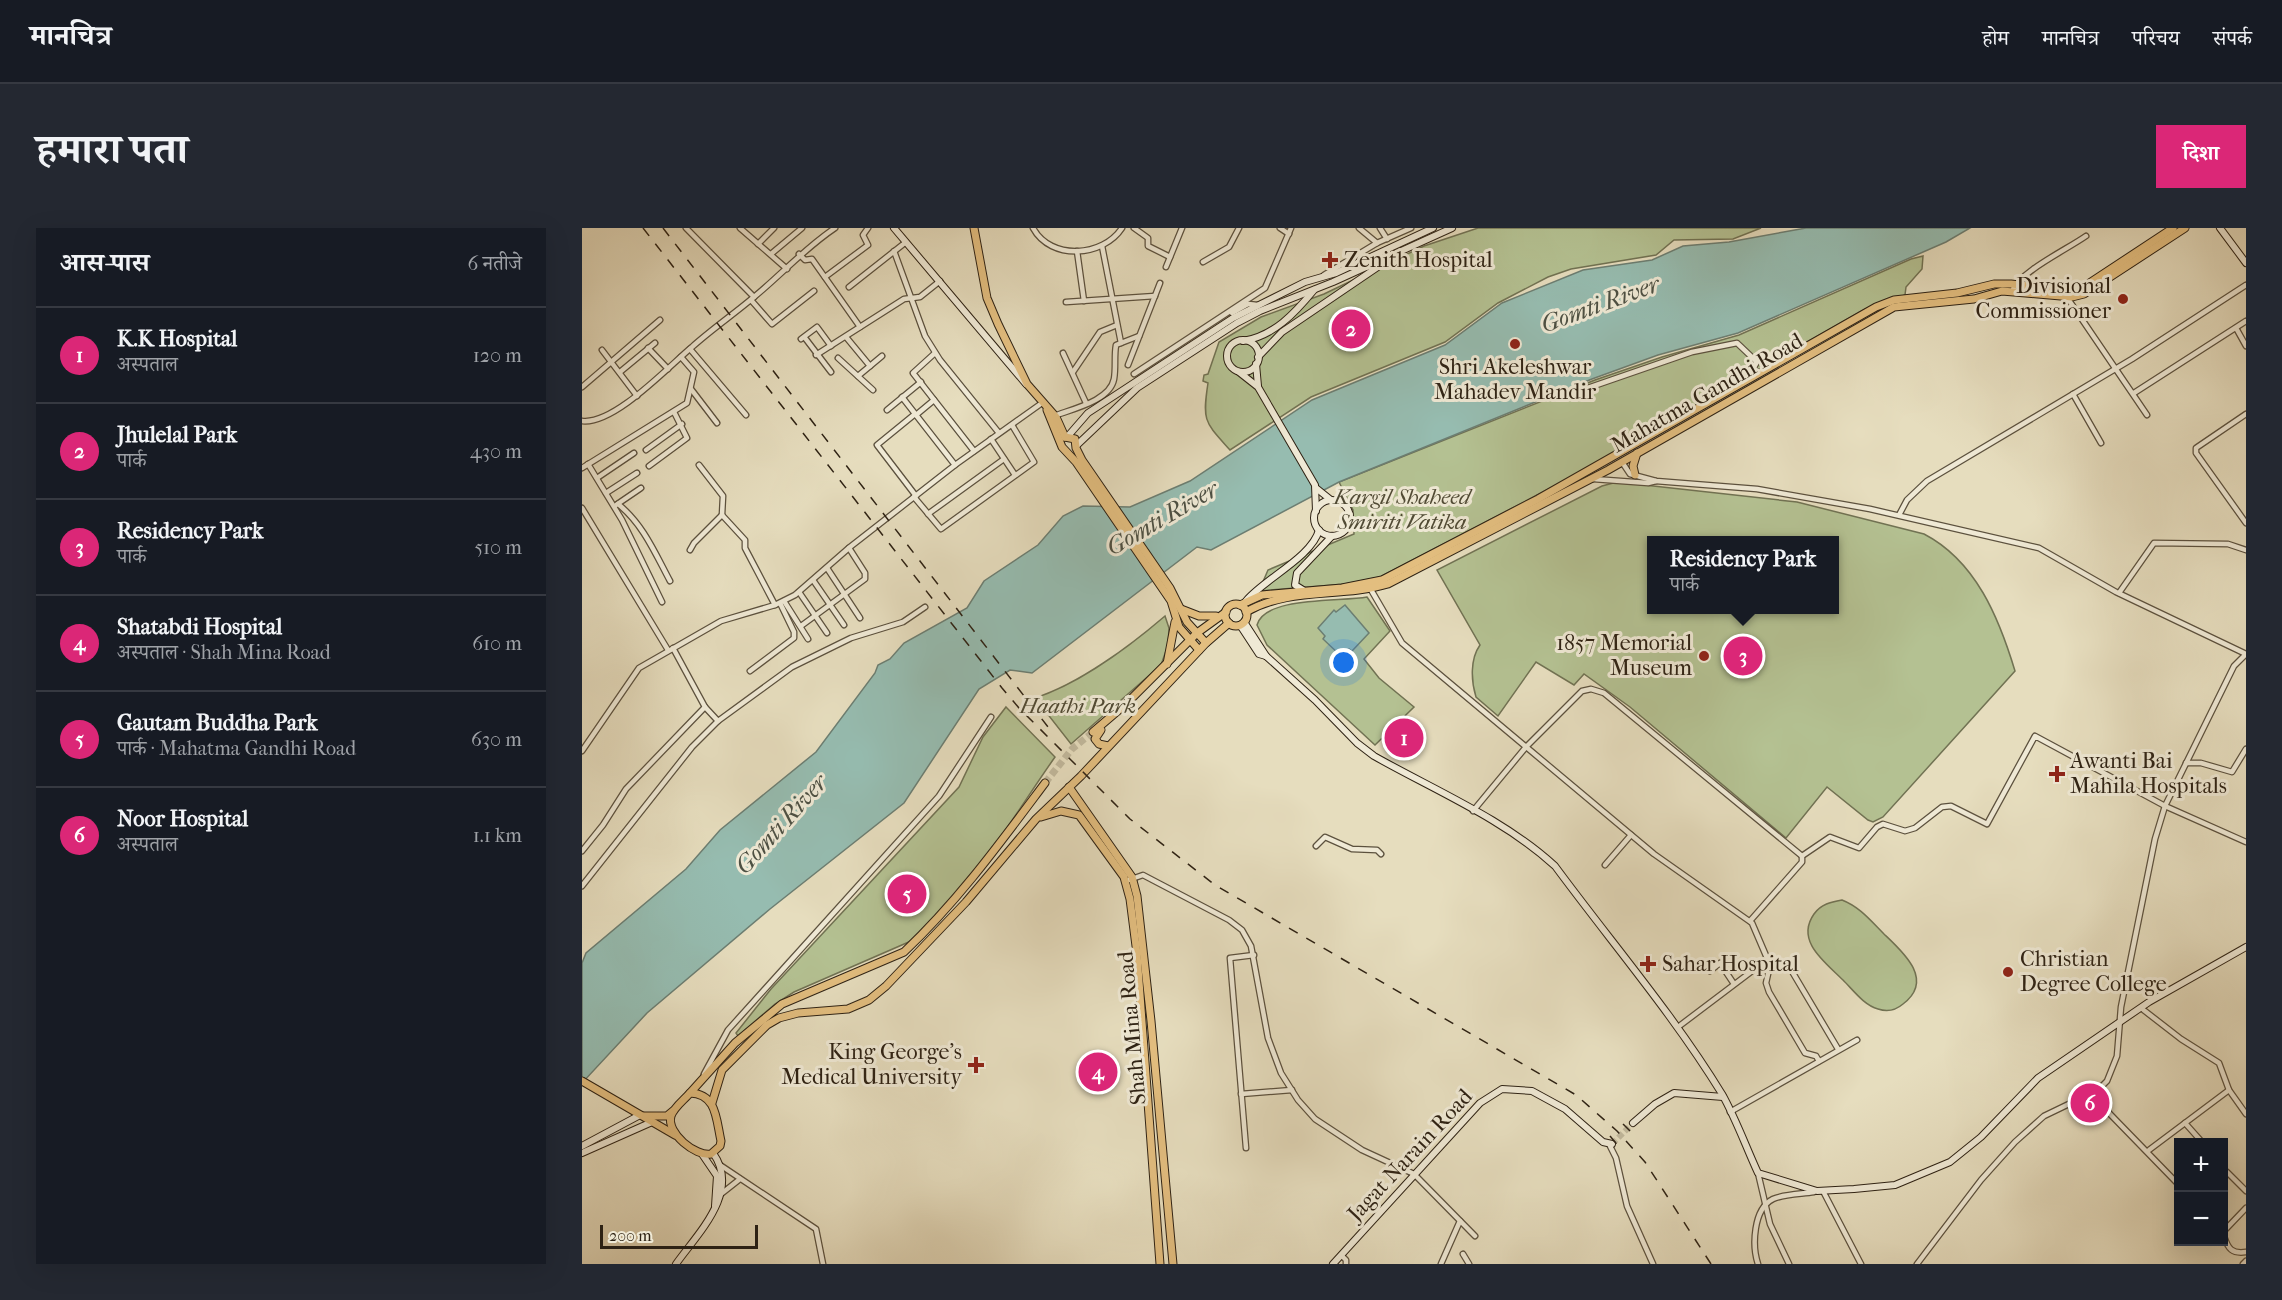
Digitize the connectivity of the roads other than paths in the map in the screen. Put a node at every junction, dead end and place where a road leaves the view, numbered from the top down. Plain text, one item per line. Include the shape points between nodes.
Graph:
1 (686, 228) edge
2 (774, 228) edge
3 (802, 228) edge
4 (835, 228) edge
5 (868, 228) edge
6 (894, 228) edge
7 (974, 228) edge
8 (1034, 228) edge
9 (1122, 228) edge
10 (1134, 228) edge
11 (1182, 228) edge
12 (1239, 228) edge
13 (1280, 228) edge
14 (1291, 228) edge
15 (1359, 228) edge
16 (1380, 228) edge
17 (1411, 228) edge
18 (1433, 228) edge
19 (1452, 228) edge
20 (2173, 228) edge
21 (2185, 228) edge
22 (2220, 228) edge
23 (742, 229) edge
24 (1289, 234) junction
25 (2086, 236) dead end
26 (1387, 239) junction
27 (906, 242) junction
28 (1377, 243) junction
29 (758, 244) junction
30 (1102, 246) junction
31 (1403, 249) junction
32 (894, 251) junction
33 (1077, 251) junction
34 (771, 254) junction
35 (799, 254) junction
36 (1170, 257) junction
37 (1203, 262) dead end
38 (2246, 263) edge
39 (2127, 264) junction
40 (1166, 267) dead end
41 (787, 269) junction
42 (825, 277) junction
43 (1322, 277) junction
44 (940, 281) junction
45 (1160, 283) dead end
46 (2246, 285) edge
47 (849, 287) dead end
48 (1316, 288) junction
49 (2013, 288) junction
50 (814, 291) dead end
51 (2063, 293) junction
52 (1155, 296) junction
53 (912, 298) junction
54 (752, 299) junction
55 (1111, 300) junction
56 (1084, 301) junction
57 (1066, 302) dead end
58 (1258, 305) junction
59 (660, 320) dead end
60 (2246, 321) edge
61 (1211, 324) junction
62 (1117, 325) junction
63 (860, 327) junction
64 (2236, 328) junction
65 (846, 336) junction
66 (1139, 336) junction
67 (1243, 341) junction
68 (655, 342) dead end
69 (1121, 343) junction
70 (831, 346) junction
71 (2246, 346) edge
72 (648, 348) junction
73 (690, 349) junction
74 (602, 350) dead end
75 (1063, 352) dead end
76 (935, 353) junction
77 (816, 355) junction
78 (882, 356) dead end
79 (681, 357) junction
80 (838, 358) dead end
81 (1257, 360) junction
82 (611, 361) junction
83 (1128, 365) dead end
84 (870, 366) junction
85 (668, 369) junction
86 (2115, 369) junction
87 (620, 372) junction
88 (831, 372) dead end
89 (1073, 372) junction
90 (1239, 372) junction
91 (1134, 374) dead end
92 (858, 376) junction
93 (1746, 381) junction
94 (921, 382) junction
95 (1027, 384) junction
96 (582, 387) edge
97 (691, 389) junction
98 (1259, 389) junction
99 (1585, 389) dead end
100 (873, 390) dead end
101 (2134, 393) junction
102 (2073, 394) junction
103 (638, 396) junction
104 (902, 397) junction
105 (934, 400) junction
106 (1042, 403) junction
107 (1086, 403) junction
108 (887, 410) dead end
109 (1047, 410) junction
110 (674, 412) junction
111 (915, 414) junction
112 (2246, 414) edge
113 (746, 415) dead end
114 (2148, 415) dead end
115 (1054, 416) junction
116 (582, 420) edge
117 (717, 423) dead end
118 (682, 424) junction
119 (1012, 425) junction
120 (999, 433) junction
121 (1066, 436) junction
122 (991, 439) junction
123 (2101, 443) dead end
124 (1061, 445) junction
125 (1076, 447) junction
126 (646, 450) dead end
127 (974, 451) junction
128 (1067, 451) junction
129 (1639, 451) junction
130 (634, 453) dead end
131 (1004, 459) junction
132 (1079, 461) junction
133 (1622, 462) junction
134 (588, 464) junction
135 (699, 465) dead end
136 (955, 465) junction
137 (650, 466) dead end
138 (582, 468) edge
139 (637, 472) dead end
140 (1015, 475) junction
141 (1635, 475) junction
142 (597, 478) junction
143 (1592, 479) junction
144 (1656, 481) junction
145 (641, 488) dead end
146 (606, 493) junction
147 (915, 496) junction
148 (1319, 496) junction
149 (1330, 500) junction
150 (616, 506) junction
151 (582, 508) edge
152 (1316, 511) junction
153 (722, 514) junction
154 (928, 514) junction
155 (1899, 515) junction
156 (2246, 523) edge
157 (1319, 530) junction
158 (1332, 536) junction
159 (849, 548) junction
160 (690, 550) dead end
161 (2246, 550) edge
162 (827, 568) junction
163 (813, 580) junction
164 (670, 581) dead end
165 (1369, 586) junction
166 (1303, 590) junction
167 (799, 592) junction
168 (2119, 593) junction
169 (845, 594) junction
170 (662, 602) dead end
171 (780, 603) junction
172 (1243, 603) junction
173 (830, 605) junction
174 (925, 607) dead end
175 (1178, 607) junction
176 (1226, 612) junction
177 (1246, 612) junction
178 (816, 615) junction
179 (1219, 616) junction
180 (860, 618) dead end
181 (1175, 621) junction
182 (1229, 623) junction
183 (1242, 623) junction
184 (844, 625) dead end
185 (801, 626) junction
186 (827, 633) dead end
187 (1197, 633) junction
188 (808, 639) dead end
189 (1190, 640) junction
190 (1206, 643) junction
191 (670, 649) junction
192 (1199, 650) junction
193 (1166, 666) junction
194 (750, 671) dead end
195 (705, 707) junction
196 (1112, 716) junction
197 (991, 717) dead end
198 (718, 721) junction
199 (1093, 732) tunnel mouth
200 (1108, 746) junction
201 (1526, 747) junction
202 (2246, 749) edge
203 (582, 751) edge
204 (2186, 764) junction
205 (1081, 776) junction
206 (1045, 783) tunnel mouth
207 (1069, 787) junction
208 (1083, 805) junction
209 (2165, 806) junction
210 (1473, 811) junction
211 (1036, 819) junction
212 (1631, 835) junction
213 (2246, 842) edge
214 (1316, 846) dead end
215 (582, 851) edge
216 (1381, 854) dead end
217 (1802, 855) junction
218 (1605, 865) dead end
219 (1129, 879) junction
220 (582, 886) edge
221 (1750, 921) junction
222 (2246, 947) edge
223 (904, 952) junction
224 (1254, 956) junction
225 (912, 959) junction
226 (1768, 959) junction
227 (1770, 965) junction
228 (1710, 971) dead end
229 (1734, 984) junction
230 (792, 999) junction
231 (2141, 1008) junction
232 (798, 1013) junction
233 (2121, 1022) junction
234 (1678, 1027) junction
235 (1857, 1040) dead end
236 (1838, 1049) junction
237 (1144, 1055) junction
238 (1154, 1055) junction
239 (1819, 1061) junction
240 (582, 1081) edge
241 (700, 1081) junction
242 (1292, 1090) junction
243 (2098, 1090) junction
244 (2229, 1090) junction
245 (690, 1094) junction
246 (1241, 1094) junction
247 (1723, 1097) junction
248 (712, 1103) junction
249 (673, 1111) junction
250 (1730, 1112) junction
251 (2246, 1114) edge
252 (640, 1115) junction
253 (652, 1122) junction
254 (1633, 1123) tunnel mouth
255 (2185, 1123) junction
256 (677, 1137) junction
257 (1160, 1137) junction
258 (1150, 1138) junction
259 (2198, 1138) edge
260 (1611, 1145) joint
261 (582, 1146) edge
262 (1246, 1148) dead end
263 (2149, 1150) junction
264 (582, 1153) edge
265 (713, 1153) junction
266 (702, 1154) junction
267 (720, 1165) junction
268 (1758, 1173) junction
269 (2228, 1173) edge
270 (1414, 1174) junction
271 (740, 1179) junction
272 (2174, 1179) edge
273 (1165, 1189) junction
274 (1154, 1191) junction
275 (1820, 1191) junction
276 (2246, 1191) edge
277 (721, 1194) junction
278 (1766, 1204) junction
279 (715, 1206) junction
280 (2246, 1208) edge
281 (1460, 1221) junction
282 (2228, 1226) edge
283 (1475, 1236) dead end
284 (2228, 1246) edge
285 (2246, 1252) edge
286 (1463, 1254) dead end
287 (1341, 1255) junction
288 (676, 1264) edge
289 (823, 1264) edge
290 (1160, 1264) edge
291 (1173, 1264) edge
292 (1333, 1264) edge
293 (1346, 1264) edge
294 (1441, 1264) edge
295 (1468, 1264) edge
296 (1653, 1264) edge
297 (1758, 1264) edge
298 (1789, 1264) edge
299 (1861, 1264) edge
300 (1917, 1264) edge

1 - 54 street
2 - 29 street
3 - 34 street
4 - 35 street
5 - 42 street via 863,235 868,245
6 - 27 street
7 - 95 main road via 987,298
8 - 33 street via 1047,244
9 - 30 street via 1116,238
10 - 36 street via 1148,238 1148,246
11 - 36 street
12 - 37 street via 1229,247
13 - 24 street
14 - 24 street
15 - 28 street
16 - 26 street
17 - 26 street
18 - 43 street
19 - 31 street
20 - 39 main road, Mahatma Gandhi Road
21 - 39 main road, Mahatma Gandhi Road
22 - 38 street
23 - 29 street
24 - 61 street via 1265,288
25 - 49 street via 2029,272
26 - 28 street
27 - 32 street
27 - 44 street
28 - 43 street
29 - 34 street
30 - 33 street
30 - 55 street
31 - 48 street
31 - 81 street via 1282,332
32 - 47 street
32 - 53 street
33 - 56 street
34 - 41 street
35 - 41 street
35 - 42 street via 805,260 812,259
36 - 40 street
39 - 51 main road, Mahatma Gandhi Road via 2082,288
41 - 54 street
42 - 63 street
43 - 48 street
43 - 58 street
44 - 53 street via 920,297
44 - 95 street
45 - 52 street
46 - 86 street
48 - 67 street via 1276,328
48 - 125 street via 1260,310 1162,370 1108,412
49 - 51 main road, Mahatma Gandhi Road
49 - 93 main road, Mahatma Gandhi Road via 1994,284 1957,293 1894,300
49 - 129 main road, Mahatma Gandhi Road via 1954,302 1894,308
50 - 54 street via 772,324
51 - 86 street
52 - 55 street
52 - 66 street
53 - 63 street via 904,299
53 - 76 street
54 - 73 street
55 - 56 street
55 - 62 street
56 - 57 street
58 - 61 street via 1248,303
58 - 121 street via 1144,374 1088,413
59 - 82 street
60 - 64 street
61 - 91 street
62 - 69 street
62 - 89 street via 1100,332
63 - 65 street
64 - 71 street
64 - 101 street
65 - 70 street
65 - 84 street
66 - 69 street
66 - 83 street
67 - 81 street via 1255,347
67 - 90 street via 1233,344 1227,356
68 - 72 street
69 - 107 street via 1116,345 1114,382 1101,397
70 - 77 street
70 - 77 street via 817,327 803,339
72 - 85 street
72 - 87 street
73 - 79 street
73 - 113 street
74 - 82 street
75 - 89 street
76 - 94 street via 913,373
76 - 120 street
77 - 88 street
78 - 84 street
79 - 85 street
79 - 97 street via 694,372
80 - 92 street
81 - 90 street via 1249,371
81 - 98 street via 1255,375
82 - 87 street
82 - 96 street
84 - 92 street
85 - 103 street
86 - 101 street
86 - 102 street
87 - 103 street
89 - 107 street
90 - 98 street
92 - 100 street
93 - 99 street via 1757,362 1737,343 1692,352
93 - 165 main road, Mahatma Gandhi Road via 1538,499
94 - 104 street
94 - 105 street
95 - 106 main road
97 - 110 street via 687,403
97 - 117 street
98 - 148 street
101 - 114 street
102 - 123 street
102 - 155 street via 1927,481 1907,500
103 - 116 street via 601,417
104 - 108 street
104 - 111 street
105 - 111 street
105 - 127 street
106 - 109 main road
106 - 119 street
107 - 115 street
109 - 115 main road
109 - 124 main road
110 - 118 street
110 - 134 street
111 - 136 street
111 - 147 street via 877,445
112 - 156 street via 2196,448 2196,453
115 - 121 main road
118 - 126 street
118 - 137 street via 687,438
119 - 120 street
119 - 140 street via 1034,462
120 - 122 street
121 - 124 main road
121 - 125 main road via 1074,438
122 - 127 street
122 - 131 street
124 - 128 main road
125 - 128 main road
125 - 132 main road
127 - 136 street
128 - 132 main road
129 - 133 main road, Mahatma Gandhi Road
129 - 141 main road via 1634,461
130 - 142 street
131 - 140 street
131 - 154 street
132 - 175 main road
133 - 141 street via 1626,472
133 - 143 main road, Mahatma Gandhi Road
134 - 138 street
134 - 142 street
135 - 153 street via 723,496
136 - 147 street
139 - 146 street
140 - 154 street via 941,529
141 - 144 street
142 - 146 street
143 - 144 street
143 - 165 main road, Mahatma Gandhi Road via 1388,584
144 - 155 street via 1757,489
145 - 150 street
146 - 150 street
147 - 154 street
147 - 159 street
148 - 149 street
148 - 152 street
149 - 152 street
149 - 158 street via 1344,505 1350,518 1344,532
150 - 164 street via 633,516
150 - 170 street
151 - 191 street
152 - 157 street
153 - 160 street
153 - 171 street via 745,540 745,548
155 - 168 street via 2039,548
157 - 158 street
157 - 172 street via 1307,549
158 - 166 street via 1297,573 1295,586
159 - 162 street
159 - 169 street via 865,579
161 - 168 street via 2228,544 2154,543
162 - 163 street
162 - 169 street
163 - 167 street
163 - 173 street
165 - 166 main road, Mahatma Gandhi Road
165 - 177 main road, Mahatma Gandhi Road via 1287,597
165 - 201 street via 1402,643
166 - 172 main road, Mahatma Gandhi Road
167 - 171 street
167 - 178 street
168 - 204 street via 2246,654 2234,666
169 - 173 street
169 - 180 street
171 - 185 street
171 - 191 street via 721,621
171 - 194 street via 794,638
172 - 176 main road via 1231,605
172 - 177 main road
173 - 178 street
173 - 184 street
174 - 198 street via 903,622 851,638 792,667
175 - 179 main road via 1199,616
175 - 181 main road
175 - 187 main road
176 - 179 main road
176 - 182 main road
177 - 183 main road
178 - 185 street
178 - 186 street
179 - 187 main road
181 - 189 main road
181 - 193 main road
182 - 183 main road
182 - 190 main road
183 - 210 street via 1266,656 1315,699 1356,743
185 - 188 street
187 - 189 main road
187 - 190 main road
189 - 192 main road
189 - 193 main road
190 - 192 main road
191 - 195 street
191 - 203 street via 639,668
192 - 200 main road
193 - 196 main road
195 - 198 street
195 - 215 street via 626,789
196 - 199 main road
196 - 200 main road via 1095,739
197 - 241 street via 939,796 728,1030
198 - 220 street via 692,747
200 - 205 main road
201 - 210 street
201 - 212 street
201 - 217 street via 1582,691 1604,693
202 - 204 street via 2232,772 2201,763
204 - 209 street
205 - 207 main road
205 - 208 main road
206 - 223 main road via 980,871
207 - 208 main road, Shah Mina Road
207 - 211 main road
208 - 219 main road, Shah Mina Road
209 - 213 street
209 - 217 street via 2035,736 1987,824 1951,806 1942,807 1915,828 1905,831 1883,824 1876,827 1859,848 1830,837
209 - 233 street via 2134,942
210 - 234 street via 1539,851 1555,866
211 - 219 main road, Shah Mina Road via 1061,811 1079,815
211 - 225 main road
212 - 218 street
212 - 221 street
214 - 216 street via 1325,837 1352,849 1377,850
217 - 221 street via 1802,862
219 - 224 street via 1143,875 1229,920 1242,930
219 - 237 main road, Shah Mina Road
219 - 238 main road, Shah Mina Road via 1137,896
221 - 226 street
222 - 231 street
223 - 225 main road
223 - 230 main road
224 - 242 street via 1268,1038
224 - 246 street via 1230,958
225 - 232 main road via 869,1000 848,1008
226 - 227 street
226 - 229 street
227 - 236 street via 1790,968
227 - 239 street via 1766,983 1769,992 1805,1053
228 - 229 street via 1720,963
229 - 234 street
230 - 232 main road
230 - 241 main road via 735,1042
231 - 233 street
231 - 244 street via 2219,1063
232 - 248 main road via 767,1025 734,1056 722,1070
233 - 243 street via 2117,1056 2107,1081
233 - 275 street via 2038,1078 1981,1137 1950,1162 1895,1185
234 - 247 street
235 - 236 street
236 - 239 street
237 - 238 main road
237 - 258 main road, Shah Mina Road
238 - 257 main road, Shah Mina Road
239 - 250 street
240 - 252 main road
241 - 245 main road
242 - 246 street
242 - 270 street via 1315,1119 1333,1132
243 - 263 street via 2109,1113
243 - 300 street via 2044,1116 2015,1142
244 - 251 street
244 - 255 street
245 - 248 main road via 701,1094
245 - 249 main road
246 - 262 street
247 - 250 street
247 - 254 street via 1674,1093
248 - 265 main road via 721,1141
249 - 252 main road via 668,1116
249 - 256 main road via 670,1122
250 - 268 street
252 - 253 main road
252 - 261 street
253 - 256 main road
253 - 264 street
255 - 259 street
255 - 263 street
256 - 266 main road
257 - 258 main road
257 - 273 main road, Shah Mina Road
258 - 274 main road, Shah Mina Road
260 - 270 street, Jagat Narain Road via 1565,1109 1532,1091 1502,1089 1480,1103
260 - 296 street via 1627,1206
263 - 272 street
265 - 266 main road
265 - 267 street
266 - 279 street via 717,1176
267 - 271 street
267 - 277 street
268 - 275 street
268 - 278 street
269 - 276 street
270 - 281 street
270 - 287 street, Jagat Narain Road
271 - 277 street
271 - 289 street via 816,1229
273 - 274 main road
273 - 291 main road, Shah Mina Road
274 - 290 main road, Shah Mina Road
275 - 278 street via 1774,1198
275 - 299 street
277 - 279 street
278 - 297 street via 1759,1215 1755,1236
278 - 298 street via 1770,1224
279 - 288 street
280 - 282 street
281 - 283 street
281 - 294 street
284 - 285 street via 2236,1254
286 - 295 street
287 - 292 street, Jagat Narain Road
287 - 293 street

